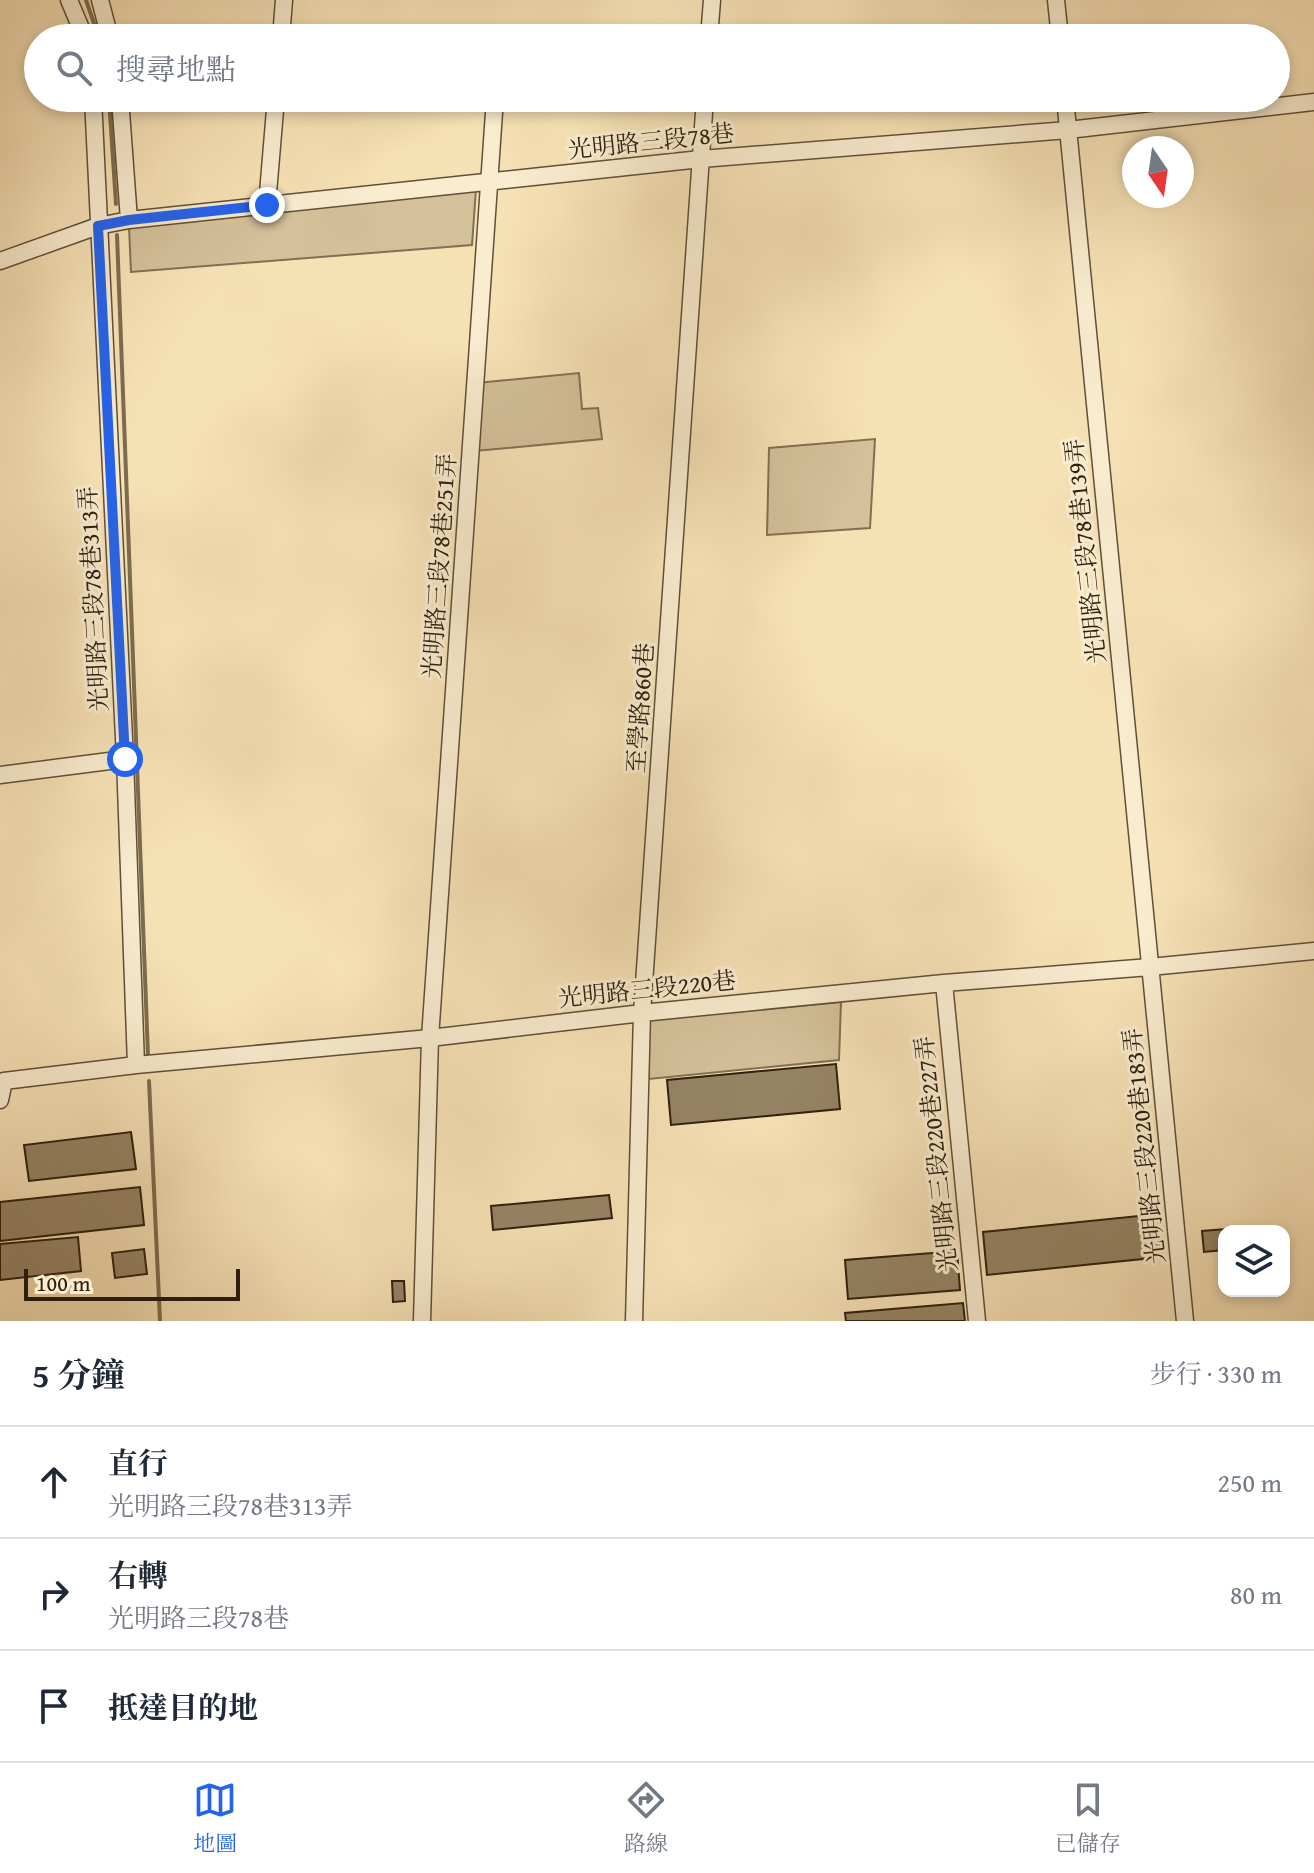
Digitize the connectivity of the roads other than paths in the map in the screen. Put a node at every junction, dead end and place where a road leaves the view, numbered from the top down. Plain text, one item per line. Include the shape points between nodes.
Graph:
1 (69, 0) edge
2 (100, 0) edge
3 (284, 0) edge
4 (712, 0) edge
5 (1056, 0) edge
6 (79, 24) edge
7 (106, 24) edge
8 (282, 24) edge
9 (710, 24) edge
10 (1059, 24) edge
11 (1314, 102) edge
12 (1290, 105) edge
13 (94, 112) edge
14 (121, 112) edge
15 (275, 112) edge
16 (494, 112) edge
17 (704, 112) edge
18 (1066, 112) edge
19 (1226, 112) edge
20 (1068, 130) junction
21 (701, 159) junction
22 (489, 182) junction
23 (267, 205) junction
24 (129, 220) junction
25 (98, 226) junction
26 (0, 261) edge
27 (125, 759) junction
28 (0, 775) edge
29 (1314, 951) edge
30 (1150, 967) junction
31 (944, 983) junction
32 (642, 1013) junction
33 (430, 1038) junction
34 (136, 1065) junction
35 (0, 1100) edge
36 (422, 1321) edge
37 (634, 1321) edge
38 (977, 1321) edge
39 (1185, 1321) edge

1 - 6 street
2 - 7 street
3 - 8 street
4 - 9 street
5 - 10 street
11 - 12 street, 光明路三段78巷
13 - 25 street, 光明路三段78巷313弄
14 - 24 street
15 - 23 street
16 - 22 street, 光明路三段78巷251弄
17 - 21 street, 至學路860巷
18 - 20 street, 光明路三段78巷139弄
19 - 20 street, 光明路三段78巷
20 - 21 street, 光明路三段78巷
20 - 30 street, 光明路三段78巷139弄
21 - 22 street, 光明路三段78巷
21 - 32 street, 至學路860巷
22 - 23 street, 光明路三段78巷
22 - 33 street, 光明路三段78巷251弄
23 - 24 street, 光明路三段78巷
24 - 25 street, 光明路三段78巷
25 - 26 street, 光明路三段78巷
25 - 27 street, 光明路三段78巷313弄
27 - 28 street
27 - 34 street, 光明路三段78巷313弄
29 - 30 street, 光明路三段220巷
30 - 31 street, 光明路三段220巷
30 - 39 street, 光明路三段220巷183弄
31 - 32 street, 光明路三段220巷
31 - 38 street, 光明路三段220巷227弄
32 - 33 street, 光明路三段220巷
32 - 37 street, 至學路860巷
33 - 34 street, 光明路三段220巷
33 - 36 street, 光明路三段78巷251弄
34 - 35 street, 光明路三段220巷 via 4,1081

